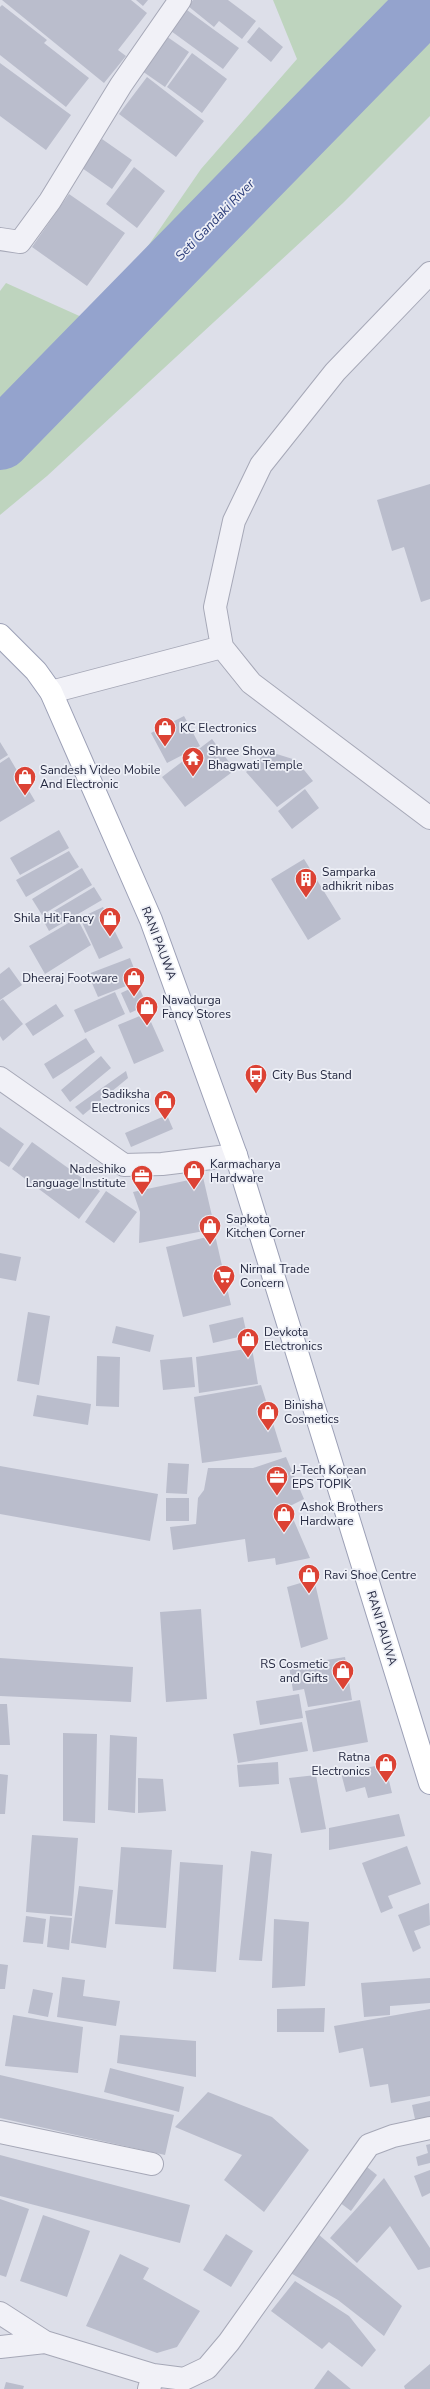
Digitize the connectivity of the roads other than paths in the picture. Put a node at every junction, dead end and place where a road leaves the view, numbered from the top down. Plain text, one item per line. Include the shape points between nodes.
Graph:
1 (180, 0) edge
2 (0, 239) edge
3 (430, 273) edge
4 (7, 642) edge
5 (222, 647) junction
6 (51, 692) junction
7 (430, 818) edge
8 (0, 1078) edge
9 (236, 1155) junction
10 (430, 1783) edge
11 (430, 2128) edge
12 (0, 2132) edge
13 (152, 2164) dead end
14 (0, 2313) edge
15 (45, 2342) junction
16 (0, 2347) edge
17 (151, 2382) edge

1 - 2 street via 122,85 50,201 20,242
3 - 5 street via 335,372 261,465 234,521 216,599
4 - 6 main road, RANI PAUWA via 36,671
5 - 6 street
5 - 7 street via 251,683
6 - 9 main road, RANI PAUWA via 151,920
8 - 9 street via 124,1165 162,1164
9 - 10 main road, RANI PAUWA
11 - 17 street via 393,2136 369,2145 229,2342 207,2368 184,2380
12 - 13 street
14 - 15 street
15 - 16 street
15 - 17 street

